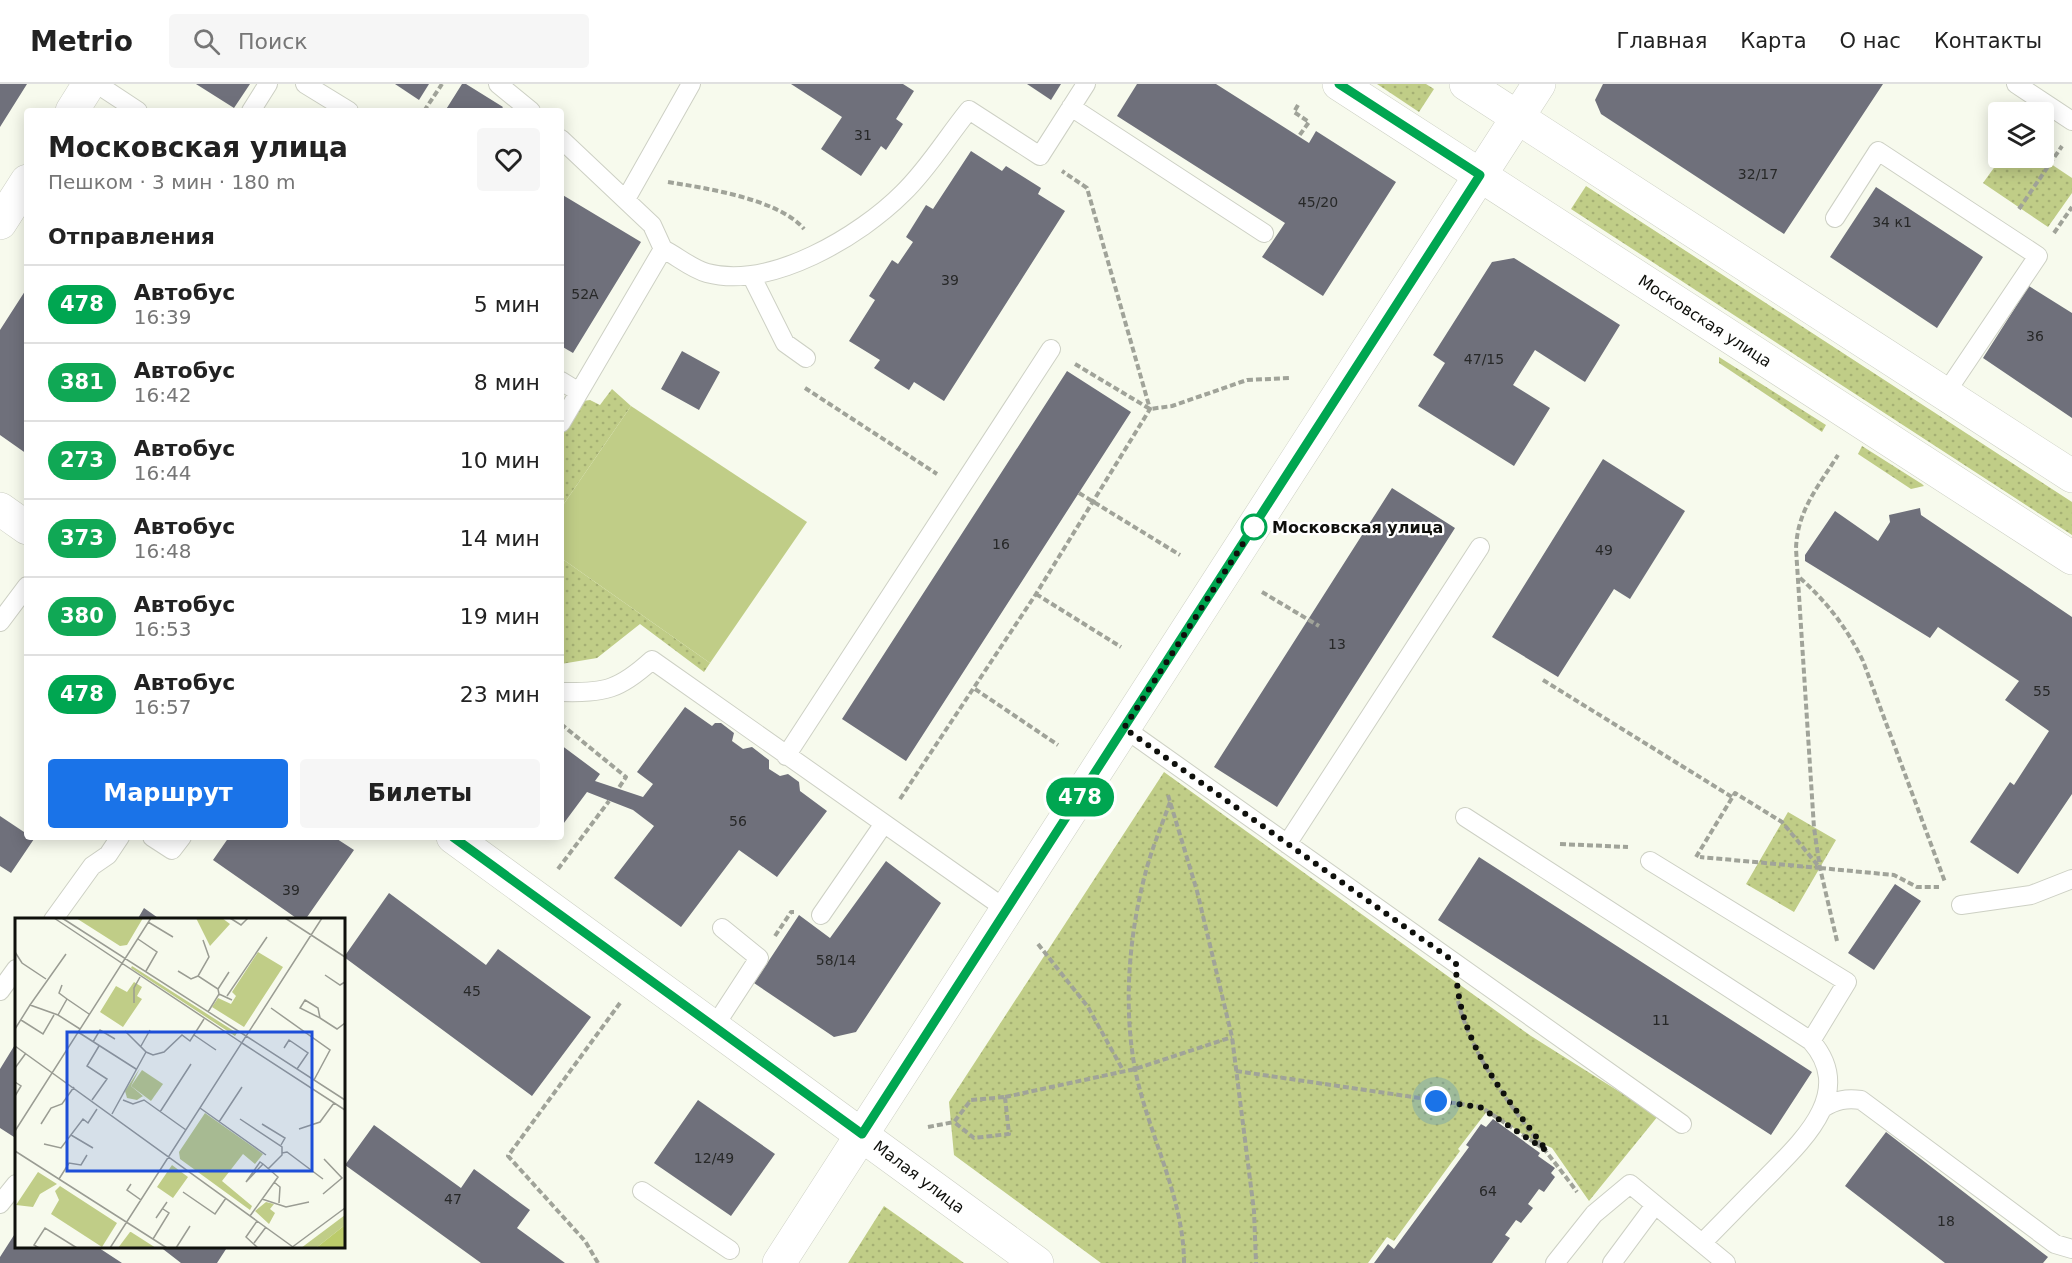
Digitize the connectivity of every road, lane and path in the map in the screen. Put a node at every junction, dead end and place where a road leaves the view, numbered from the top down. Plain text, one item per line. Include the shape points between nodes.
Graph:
1 (89, 84) edge
2 (97, 84) edge
3 (268, 84) edge
4 (305, 84) edge
5 (442, 84) edge
6 (498, 84) edge
7 (691, 84) edge
8 (1086, 84) edge
9 (1339, 84) edge
10 (1466, 84) edge
11 (1539, 84) edge
12 (2016, 84) edge
13 (1298, 105) dead end
14 (1071, 107) junction
15 (74, 108) edge
16 (133, 108) edge
17 (253, 108) edge
18 (344, 108) edge
19 (427, 108) edge
20 (527, 108) edge
21 (1517, 117) junction
22 (2072, 121) edge
23 (1299, 136) dead end
24 (2066, 139) dead end
25 (564, 142) edge
26 (1040, 156) junction
27 (1480, 175) junction
28 (640, 178) junction
29 (24, 186) edge
30 (626, 200) junction
31 (1835, 218) dead end
32 (0, 223) edge
33 (1264, 232) dead end
34 (2003, 232) junction
35 (663, 249) junction
36 (819, 252) junction
37 (751, 275) junction
38 (785, 344) junction
39 (1051, 349) joint
40 (806, 358) dead end
41 (1291, 378) dead end
42 (564, 383) edge
43 (579, 392) junction
44 (1945, 394) junction
45 (1150, 409) junction
46 (564, 418) edge
47 (1838, 455) dead end
48 (2072, 476) edge
49 (960, 489) junction
50 (1079, 492) dead end
51 (1092, 503) junction
52 (0, 509) edge
53 (24, 526) edge
54 (1480, 547) dead end
55 (1180, 555) dead end
56 (2072, 558) edge
57 (1800, 578) junction
58 (24, 590) edge
59 (1262, 592) dead end
60 (1036, 594) junction
61 (0, 622) edge
62 (1319, 626) dead end
63 (1121, 647) dead end
64 (1543, 680) dead end
65 (975, 689) junction
66 (564, 692) edge
67 (564, 726) edge
68 (1124, 728) junction
69 (1058, 745) dead end
70 (786, 756) junction
71 (618, 789) dead end
72 (1167, 792) dead end
73 (1732, 797) junction
74 (609, 801) dead end
75 (1170, 802) junction
76 (1465, 817) dead end
77 (883, 825) junction
78 (118, 840) edge
79 (157, 840) edge
80 (180, 840) edge
81 (457, 840) edge
82 (1503, 841) junction
83 (1287, 844) junction
84 (1696, 857) dead end
85 (1650, 861) joint
86 (1758, 863) dead end
87 (1820, 868) junction
88 (558, 870) dead end
89 (2072, 879) edge
90 (1961, 905) dead end
91 (1007, 910) junction
92 (821, 915) joint
93 (54, 918) edge
94 (722, 928) dead end
95 (1038, 944) dead end
96 (759, 958) junction
97 (1456, 963) junction
98 (15, 970) edge
99 (1847, 982) junction
100 (0, 991) edge
101 (620, 1003) dead end
102 (714, 1027) junction
103 (1232, 1037) junction
104 (1811, 1041) junction
105 (1135, 1069) junction
106 (1236, 1071) junction
107 (1124, 1072) junction
108 (1005, 1097) junction
109 (1823, 1108) junction
110 (954, 1122) junction
111 (1682, 1124) dead end
112 (928, 1127) dead end
113 (862, 1134) junction
114 (1547, 1151) junction
115 (15, 1185) edge
116 (642, 1191) dead end
117 (0, 1204) edge
118 (1655, 1204) junction
119 (1594, 1214) junction
120 (1702, 1243) junction
121 (2072, 1249) edge
122 (730, 1250) dead end
123 (598, 1263) edge
124 (779, 1263) edge
125 (1036, 1263) edge
126 (1184, 1263) edge
127 (1256, 1263) edge
128 (1555, 1263) edge
129 (1612, 1263) edge
130 (1726, 1263) edge

1 - 15 main road
2 - 16 lane
3 - 17 lane
4 - 18 lane
5 - 19 path
6 - 20 lane
7 - 28 lane
8 - 14 lane
9 - 27 main road, Московская улица
10 - 21 main road
11 - 21 main road
12 - 22 lane
13 - 23 path via 1294,112 1310,122
14 - 26 lane
14 - 33 lane
21 - 27 main road
21 - 44 main road
24 - 34 path
25 - 30 lane
26 - 36 lane via 969,110 904,192 872,220
26 - 45 path via 1087,188
27 - 56 main road, Московская улица
27 - 68 main road
28 - 30 lane
28 - 36 path via 709,188 782,213 799,223
29 - 32 main road
30 - 35 lane via 652,225
31 - 34 lane via 1878,152
34 - 44 lane via 2038,256
35 - 37 lane via 705,272
35 - 43 lane
36 - 37 lane
37 - 38 lane
38 - 40 lane
38 - 49 path via 785,375
39 - 45 path
39 - 49 lane
41 - 45 path via 1247,380 1172,406
42 - 43 lane
43 - 46 lane
44 - 48 main road
45 - 51 path
47 - 57 path via 1802,512 1797,527
49 - 70 lane
50 - 51 path
51 - 55 path
51 - 60 path
52 - 53 main road
54 - 83 lane
57 - 87 path via 1814,828
57 - 87 path via 1834,612 1863,661 1947,888 1917,887 1894,875
58 - 61 lane
59 - 62 path
60 - 63 path
60 - 65 path
64 - 73 path
65 - 69 path
65 - 77 path
66 - 70 lane via 613,688 652,660
67 - 71 path via 626,777
68 - 83 lane
68 - 91 main road
70 - 77 lane
72 - 75 path
73 - 84 path
73 - 87 path via 1735,793 1782,822
74 - 88 path
75 - 103 path via 1197,891
75 - 105 path via 1146,871 1134,935 1129,1006
76 - 82 lane
77 - 91 lane
77 - 92 lane
78 - 93 lane via 108,855 92,866
79 - 80 lane via 172,850
81 - 102 main road, Малая улица
82 - 85 path via 1628,847
82 - 104 lane
83 - 97 lane
85 - 99 lane
86 - 87 path
87 - 99 path
89 - 90 lane via 2031,895
91 - 113 main road
92 - 96 path via 791,912
94 - 96 lane
95 - 107 path via 1088,1007
96 - 102 lane
97 - 111 lane
97 - 114 path via 1456,993 1464,1024 1482,1061
98 - 100 lane
99 - 104 lane
101 - 123 path via 508,1156 585,1241
102 - 113 main road, Малая улица
103 - 105 path
103 - 106 path
104 - 109 lane via 1822,1054 1827,1069
105 - 107 path
105 - 126 path via 1177,1217
106 - 114 path via 1480,1107
106 - 127 path via 1254,1211
107 - 108 path
108 - 110 path via 971,1100
108 - 110 path via 1009,1134 974,1138
109 - 120 lane via 1816,1124 1798,1145
109 - 121 lane via 1847,1098 1861,1100 2055,1245
110 - 112 path
113 - 124 main road
113 - 125 main road, Малая улица
114 - 119 path
115 - 117 lane
116 - 122 lane
118 - 119 lane via 1630,1184
118 - 120 lane
118 - 129 lane
119 - 128 lane
120 - 130 lane

